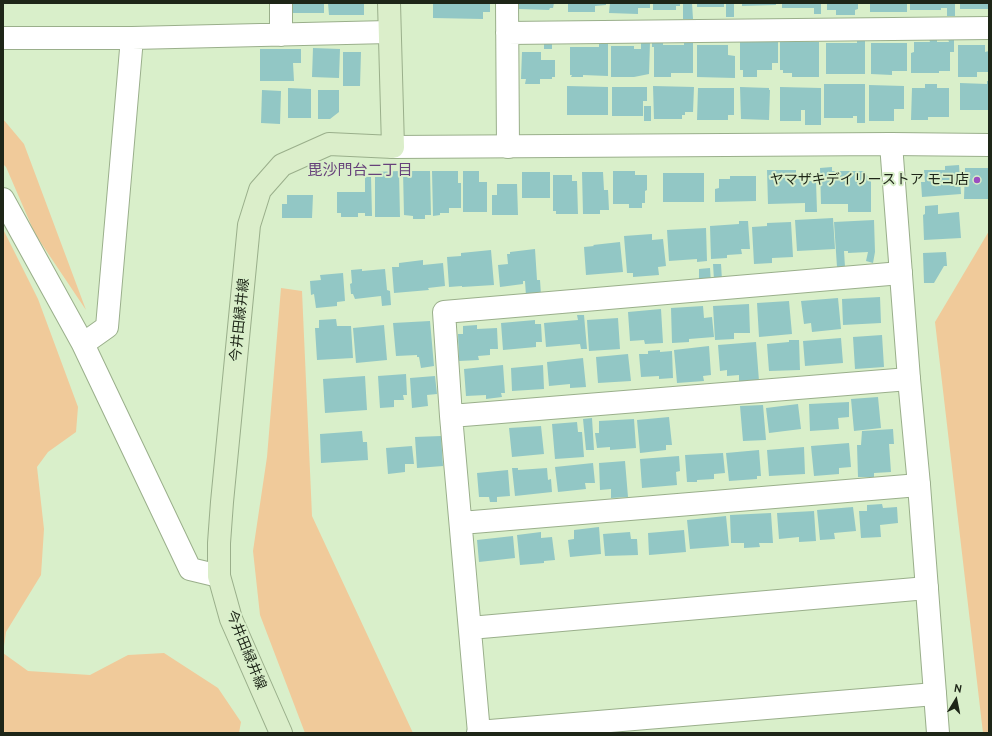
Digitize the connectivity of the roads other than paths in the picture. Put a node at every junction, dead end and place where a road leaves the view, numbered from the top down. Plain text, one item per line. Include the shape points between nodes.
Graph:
1 (281, 3) edge
2 (389, 3) edge
3 (507, 3) edge
4 (989, 28) edge
5 (389, 32) junction
6 (507, 33) junction
7 (282, 35) junction
8 (3, 38) edge
9 (132, 38) junction
10 (891, 144) junction
11 (989, 145) edge
12 (393, 147) junction
13 (508, 147) junction
14 (3, 199) edge
15 (901, 273) junction
16 (83, 344) junction
17 (908, 379) junction
18 (451, 416) junction
19 (919, 485) junction
20 (461, 523) junction
21 (219, 576) junction
22 (927, 588) junction
23 (470, 628) junction
24 (935, 694) junction
25 (478, 732) edge
26 (281, 733) edge
27 (938, 733) edge

1 - 7 street
2 - 5 main road
3 - 6 street
4 - 6 street
5 - 7 street
5 - 12 main road
6 - 13 street
7 - 9 street
8 - 9 street
9 - 16 street via 107,327
10 - 11 street
10 - 13 street
10 - 15 street
12 - 13 street
12 - 21 main road, 今井田緑井線 via 329,144 282,165 260,190 249,224 222,502
14 - 16 street
15 - 17 street
15 - 18 street via 444,312
16 - 21 street via 190,568
17 - 18 street
17 - 19 street
18 - 20 street
19 - 20 street
19 - 22 street
20 - 23 street
21 - 26 main road, 今井田緑井線 via 231,619
22 - 23 street
22 - 24 street
23 - 25 street
24 - 25 street
24 - 27 street

